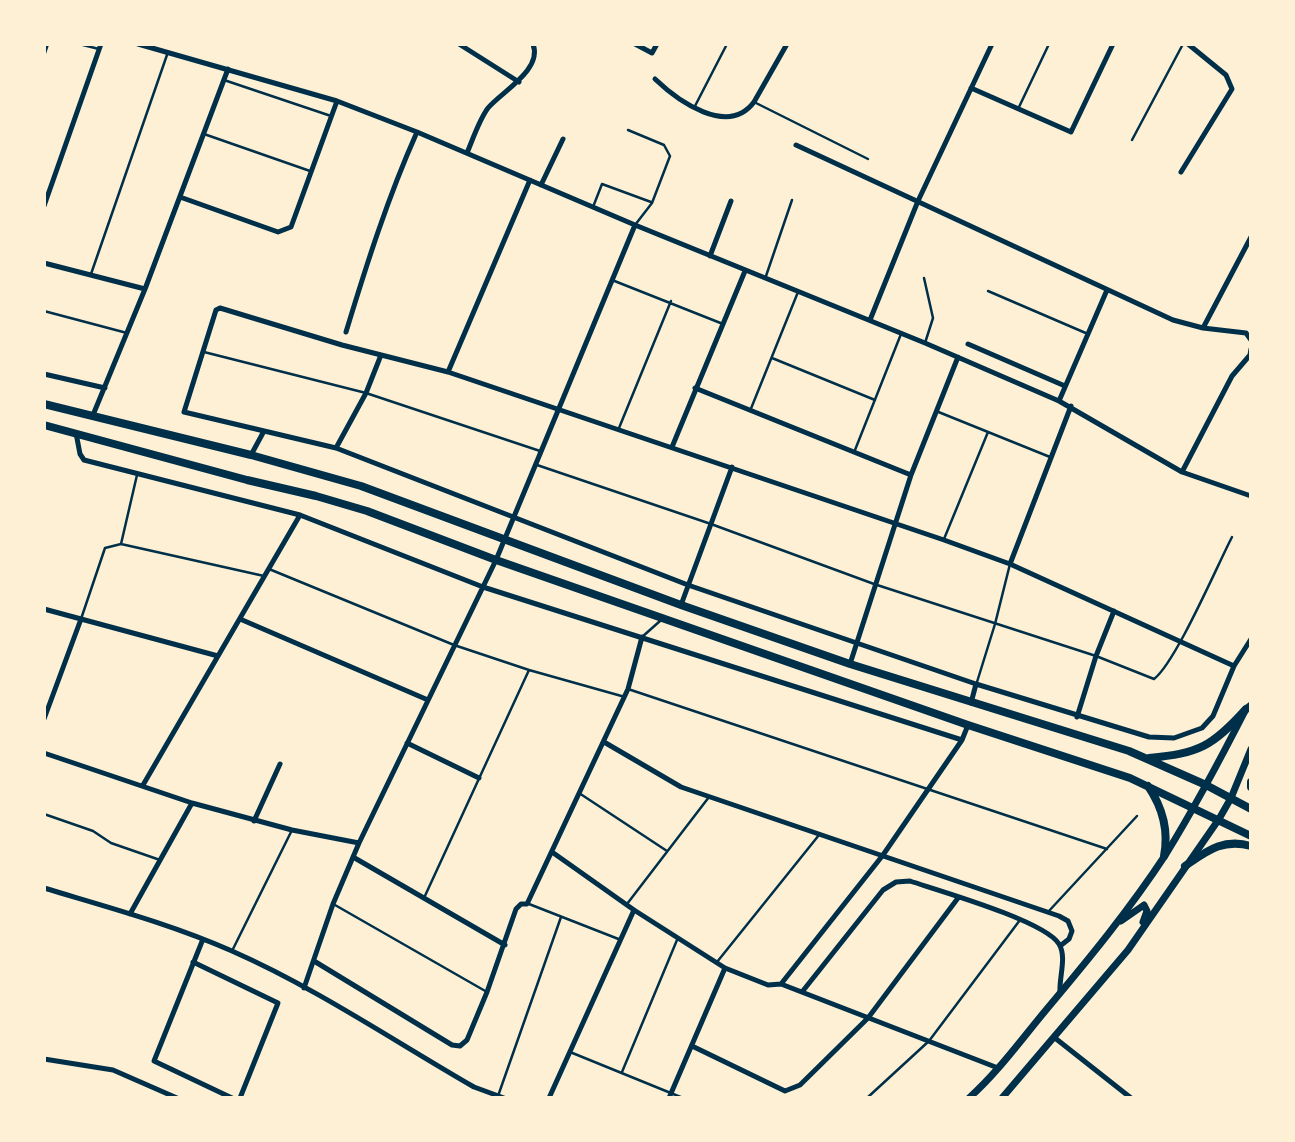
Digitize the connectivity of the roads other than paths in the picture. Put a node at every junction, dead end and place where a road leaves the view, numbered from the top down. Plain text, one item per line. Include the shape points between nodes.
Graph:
1 (48, 44) edge
2 (79, 44) edge
3 (138, 44) edge
4 (459, 44) edge
5 (533, 44) edge
6 (635, 44) edge
7 (657, 44) edge
8 (727, 44) edge
9 (787, 44) edge
10 (992, 44) edge
11 (1049, 44) edge
12 (1113, 44) edge
13 (1185, 44) edge
14 (100, 46) edge
15 (168, 52) junction
16 (44, 56) edge
17 (228, 69) junction
18 (655, 79) dead end
19 (224, 80) junction
20 (519, 82) junction
21 (971, 88) junction
22 (337, 101) junction
23 (754, 102) junction
24 (694, 108) junction
25 (1017, 110) junction
26 (332, 116) junction
27 (628, 130) dead end
28 (417, 132) junction
29 (204, 134) junction
30 (564, 139) dead end
31 (1132, 140) dead end
32 (796, 145) dead end
33 (467, 153) junction
34 (868, 159) dead end
35 (312, 172) junction
36 (1181, 172) dead end
37 (530, 180) junction
38 (541, 185) junction
39 (180, 197) junction
40 (792, 200) dead end
41 (731, 201) dead end
42 (918, 201) junction
43 (652, 203) junction
44 (44, 206) edge
45 (593, 207) junction
46 (635, 225) junction
47 (1251, 237) edge
48 (709, 256) junction
49 (44, 263) edge
50 (745, 271) junction
51 (91, 275) junction
52 (924, 278) dead end
53 (765, 279) junction
54 (612, 280) junction
55 (145, 289) junction
56 (1107, 290) junction
57 (988, 291) dead end
58 (798, 292) junction
59 (671, 301) junction
60 (44, 311) edge
61 (870, 320) junction
62 (723, 324) junction
63 (1203, 328) junction
64 (346, 332) dead end
65 (127, 333) junction
66 (901, 334) junction
67 (1088, 334) junction
68 (1251, 340) edge
69 (925, 343) junction
70 (968, 344) dead end
71 (1251, 349) edge
72 (204, 352) junction
73 (381, 355) junction
74 (958, 357) junction
75 (772, 358) junction
76 (448, 372) junction
77 (44, 374) edge
78 (1065, 386) junction
79 (104, 388) junction
80 (695, 388) junction
81 (366, 393) junction
82 (875, 400) junction
83 (1059, 401) junction
84 (44, 404) edge
85 (1071, 406) junction
86 (558, 409) junction
87 (750, 411) junction
88 (936, 411) junction
89 (93, 415) junction
90 (44, 425) edge
91 (618, 430) junction
92 (264, 431) junction
93 (988, 432) junction
94 (76, 433) junction
95 (672, 447) junction
96 (336, 449) junction
97 (541, 451) junction
98 (853, 453) junction
99 (251, 455) junction
100 (1051, 457) junction
101 (535, 464) junction
102 (732, 467) junction
103 (1182, 472) junction
104 (137, 474) junction
105 (911, 475) junction
106 (1251, 485) edge
107 (1250, 496) edge
108 (300, 515) junction
109 (513, 518) junction
110 (895, 523) junction
111 (711, 524) junction
112 (1231, 537) dead end
113 (504, 540) junction
114 (944, 540) junction
115 (121, 544) junction
116 (496, 560) junction
117 (1010, 564) junction
118 (269, 569) junction
119 (265, 576) junction
120 (874, 584) junction
121 (688, 585) junction
122 (483, 587) junction
123 (681, 605) junction
124 (44, 609) edge
125 (1114, 611) junction
126 (662, 618) junction
127 (240, 619) junction
128 (81, 620) junction
129 (995, 624) junction
130 (642, 637) junction
131 (1251, 639) edge
132 (856, 642) junction
133 (1179, 643) junction
134 (454, 645) junction
135 (218, 656) junction
136 (1096, 656) junction
137 (850, 664) junction
138 (1234, 666) junction
139 (529, 670) junction
140 (976, 684) junction
141 (628, 689) junction
142 (625, 697) junction
143 (428, 700) junction
144 (971, 703) junction
145 (1249, 707) edge
146 (1077, 717) junction
147 (44, 719) edge
148 (968, 725) junction
149 (962, 740) junction
150 (604, 742) junction
151 (407, 743) junction
152 (1251, 748) edge
153 (44, 753) edge
154 (1149, 758) junction
155 (280, 764) dead end
156 (479, 778) junction
157 (1251, 782) edge
158 (1147, 784) junction
159 (143, 785) junction
160 (1206, 785) junction
161 (1251, 788) edge
162 (927, 789) junction
163 (579, 793) junction
164 (709, 797) junction
165 (1231, 798) junction
166 (192, 803) junction
167 (1194, 807) junction
168 (1251, 809) edge
169 (44, 814) edge
170 (1137, 816) dead end
171 (1219, 819) junction
172 (254, 821) junction
173 (292, 830) junction
174 (819, 835) junction
175 (1251, 836) edge
176 (359, 843) junction
177 (1251, 846) edge
178 (1107, 849) junction
179 (668, 851) junction
180 (552, 852) junction
181 (883, 855) junction
182 (1164, 856) junction
183 (353, 857) junction
184 (160, 860) junction
185 (1185, 866) junction
186 (44, 888) edge
187 (424, 898) junction
188 (958, 898) junction
189 (333, 904) junction
190 (527, 904) junction
191 (627, 904) junction
192 (634, 910) junction
193 (1048, 912) junction
194 (130, 914) junction
195 (561, 917) junction
196 (1020, 920) junction
197 (1112, 928) junction
198 (678, 937) junction
199 (203, 939) junction
200 (621, 940) junction
201 (1132, 944) junction
202 (505, 946) junction
203 (1060, 946) junction
204 (232, 951) junction
205 (314, 961) junction
206 (193, 962) junction
207 (717, 962) junction
208 (725, 968) junction
209 (781, 984) junction
210 (304, 988) junction
211 (487, 992) junction
212 (802, 992) junction
213 (1060, 993) junction
214 (868, 1018) junction
215 (1055, 1038) junction
216 (929, 1041) junction
217 (692, 1046) junction
218 (570, 1052) junction
219 (44, 1059) edge
220 (998, 1068) junction
221 (621, 1072) junction
222 (671, 1095) edge
223 (501, 1097) edge
224 (177, 1098) edge
225 (232, 1098) edge
226 (240, 1098) edge
227 (549, 1098) edge
228 (682, 1098) edge
229 (867, 1098) edge
230 (969, 1098) edge
231 (1003, 1098) edge
232 (1131, 1098) edge

1 - 16 lane
2 - 14 lane
3 - 15 street
4 - 20 street
5 - 20 street via 531,62
6 - 7 street via 652,53
8 - 24 lane
9 - 23 street
10 - 21 street
11 - 25 lane
12 - 25 street via 1071,132
13 - 31 lane
13 - 36 street via 1226,75 1232,89
14 - 44 street
15 - 17 street
15 - 51 lane
17 - 19 street
17 - 22 street
18 - 24 street
19 - 26 lane
19 - 29 street
20 - 33 street via 488,109
21 - 25 street
21 - 42 street
22 - 26 street
22 - 28 street
23 - 24 street via 739,115 714,115
23 - 34 lane
26 - 35 street
27 - 43 lane via 664,145 670,156
28 - 33 street
28 - 64 street via 397,176
29 - 35 lane
29 - 39 street
30 - 38 street
32 - 42 street
33 - 37 street
35 - 39 street via 291,227 278,232
37 - 38 street
37 - 76 street
38 - 45 street
39 - 55 street
40 - 53 lane
41 - 48 street
42 - 56 street
42 - 61 street
43 - 45 lane via 602,184
43 - 46 lane
45 - 46 street
46 - 48 street
46 - 54 street
47 - 63 street
48 - 50 street
49 - 51 street
50 - 53 street
50 - 62 street
51 - 55 street
52 - 69 lane via 933,318
53 - 58 street
54 - 59 lane
54 - 86 street
55 - 65 street
56 - 63 street via 1173,320
56 - 67 street
57 - 67 lane
58 - 61 street
58 - 75 lane
59 - 62 lane
59 - 91 lane
60 - 65 lane
61 - 66 street
62 - 80 street
63 - 68 street via 1246,333
65 - 79 street
66 - 69 street
66 - 82 lane
67 - 78 street
69 - 74 street
70 - 78 street
71 - 103 street
72 - 73 street via 220,308
72 - 81 lane
72 - 92 street via 184,411
73 - 76 street
73 - 81 street
74 - 83 street
74 - 88 street
75 - 82 lane
75 - 87 lane
76 - 86 street
77 - 79 street
78 - 83 street
79 - 89 street
80 - 87 street
80 - 95 street
81 - 96 street
81 - 97 lane
82 - 98 lane
83 - 85 street
84 - 89 main road
85 - 100 street
85 - 103 street
86 - 91 street
86 - 97 street
87 - 98 street
88 - 93 lane
88 - 105 street
89 - 99 main road
90 - 94 main road
91 - 95 street
92 - 96 street
92 - 99 street
93 - 100 lane
93 - 114 lane
94 - 104 street via 85,460
94 - 116 main road via 367,511
95 - 102 street
96 - 109 street
97 - 101 street
98 - 105 street
99 - 113 main road via 361,485
100 - 117 street
101 - 109 street
101 - 111 lane
102 - 110 street
102 - 111 street
103 - 107 street
104 - 108 street
104 - 115 lane
105 - 110 street
106 - 107 street
108 - 118 street
108 - 122 street
109 - 113 street
109 - 121 street
110 - 114 street
110 - 120 street
111 - 120 lane
111 - 121 street
112 - 133 lane
113 - 116 street
113 - 123 main road
114 - 117 street
115 - 119 lane
115 - 128 lane via 106,548
116 - 122 street
116 - 126 main road
117 - 125 street
117 - 129 lane
118 - 119 street
118 - 134 lane
119 - 127 street
120 - 129 lane
120 - 132 street
121 - 123 street
121 - 132 street
122 - 130 street
122 - 134 street
123 - 137 main road
124 - 128 street
125 - 133 street
125 - 136 street
126 - 130 lane
126 - 148 main road
127 - 135 street
127 - 143 street
128 - 135 street
128 - 147 street
129 - 136 lane
129 - 140 lane
130 - 141 street
130 - 149 street
131 - 138 street
132 - 137 street
132 - 140 street
133 - 136 lane via 1154,679
133 - 138 street
134 - 139 lane
134 - 143 street
135 - 159 street
136 - 146 street
137 - 144 main road
138 - 146 street via 1213,716 1185,736 1158,739
139 - 142 lane
139 - 156 lane
140 - 144 street
140 - 146 street
141 - 142 street
141 - 162 lane
142 - 150 street
143 - 151 street
144 - 154 main road
145 - 154 main road via 1210,744 1184,755
145 - 160 street
148 - 149 street
148 - 158 main road
149 - 162 street
150 - 163 street
150 - 164 street via 681,787
151 - 156 street
151 - 176 street
152 - 165 street
153 - 159 street
154 - 160 main road
155 - 172 street
156 - 187 lane
157 - 161 main road
158 - 167 main road
158 - 182 main road via 1165,825
159 - 166 street
160 - 165 main road
160 - 167 street
162 - 178 lane
162 - 181 street
163 - 179 lane
163 - 180 street
164 - 174 street
164 - 179 lane
165 - 168 main road
165 - 171 street
166 - 172 street
166 - 184 street
167 - 171 main road
167 - 182 street
169 - 184 lane
170 - 178 lane
171 - 175 main road
171 - 185 street
172 - 173 street
173 - 176 street
173 - 204 lane
174 - 181 street
174 - 207 lane
176 - 183 street
177 - 185 main road via 1233,842 1216,846
178 - 193 lane
179 - 191 lane
180 - 190 street
180 - 191 street
181 - 193 street
181 - 209 street
182 - 197 street
183 - 187 street
183 - 189 street
184 - 194 street
185 - 201 street
186 - 194 street
187 - 202 street
188 - 196 street
188 - 212 street via 910,881 896,882 883,890
188 - 214 street
189 - 205 street
189 - 211 lane
190 - 195 lane
190 - 202 street via 516,909
191 - 192 street
192 - 198 street
192 - 200 street
193 - 203 street via 1068,921 1072,931
194 - 199 street
195 - 200 lane
195 - 223 lane
196 - 203 street via 1042,929
196 - 216 lane
197 - 201 street via 1144,905 1147,911
197 - 213 street
198 - 207 street
198 - 221 lane
199 - 204 street
199 - 206 street
200 - 218 street
201 - 215 street
202 - 211 street
203 - 213 street
204 - 210 street
205 - 210 street
205 - 211 street via 452,1045 467,1040
206 - 225 street via 154,1061
206 - 226 street via 278,1003
207 - 208 street
208 - 209 street via 768,985
208 - 217 street
209 - 212 street
210 - 223 street via 474,1087
212 - 214 street
213 - 220 street
214 - 216 street
214 - 217 street via 800,1085 785,1091
215 - 231 street
215 - 232 street
216 - 220 street
216 - 229 lane
217 - 222 street
218 - 221 lane
218 - 227 street
219 - 224 street via 113,1070
220 - 230 street
221 - 222 lane
222 - 228 lane

